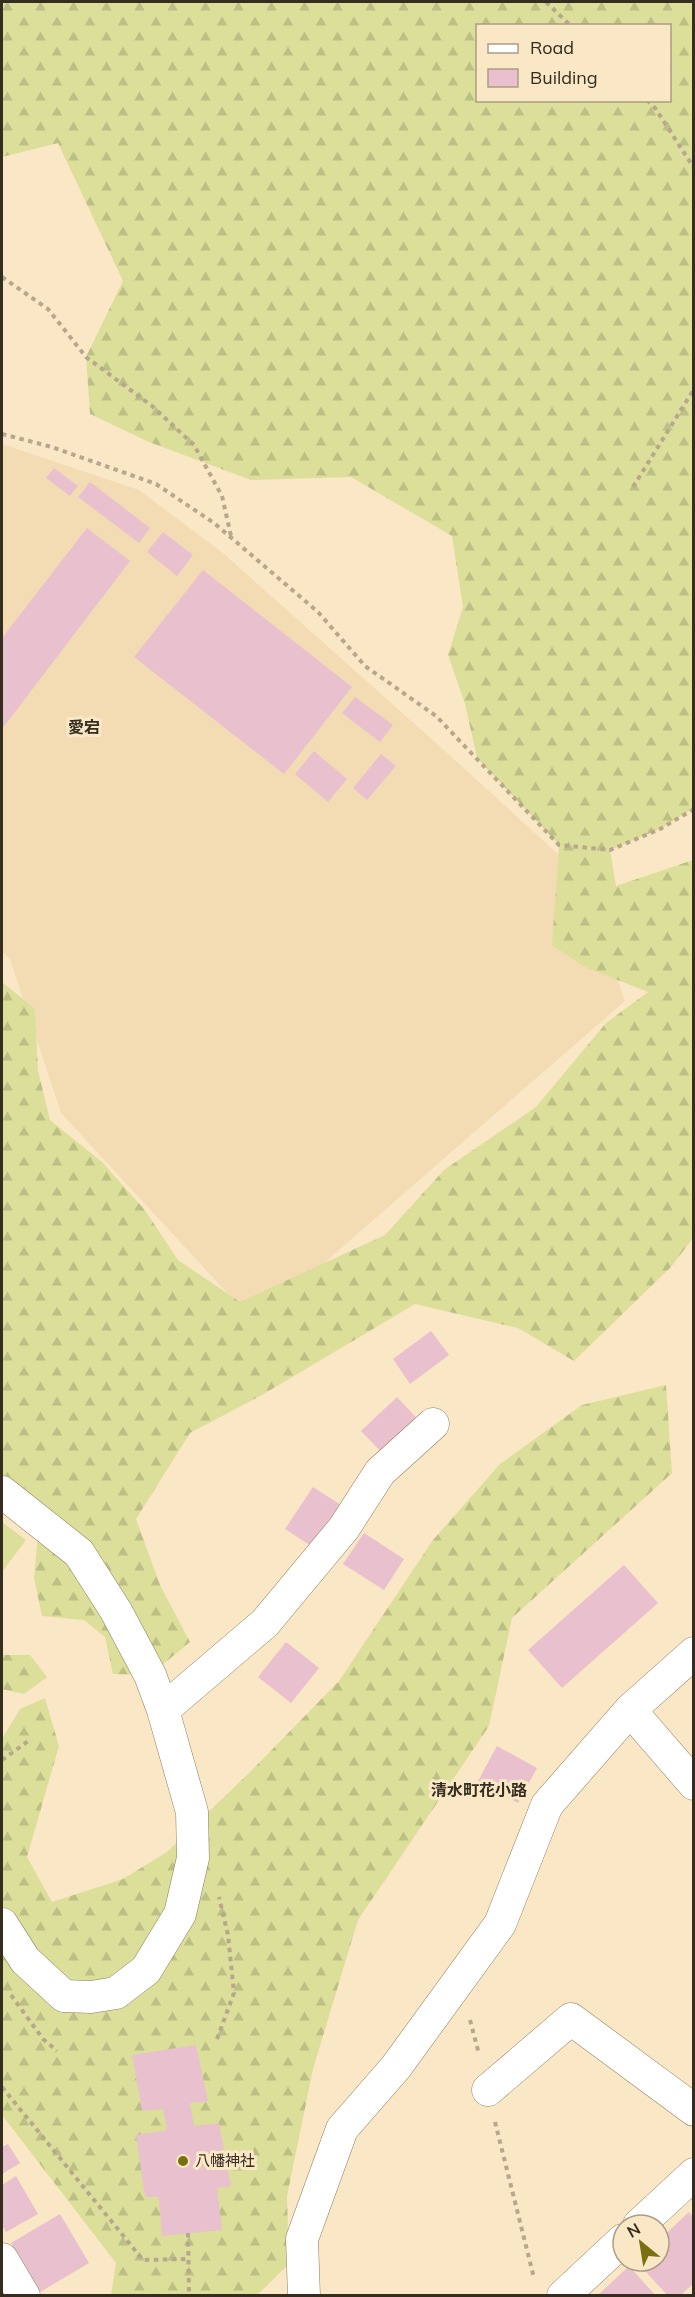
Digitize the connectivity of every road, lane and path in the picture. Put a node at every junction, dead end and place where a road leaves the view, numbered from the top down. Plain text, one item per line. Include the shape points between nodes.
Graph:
1 (546, 2) edge
2 (569, 24) edge
3 (649, 102) edge
4 (693, 168) edge
5 (2, 278) edge
6 (693, 388) edge
7 (2, 434) edge
8 (633, 487) dead end
9 (231, 538) junction
10 (693, 809) edge
11 (434, 1425) dead end
12 (2, 1492) edge
13 (693, 1653) edge
14 (163, 1710) junction
15 (630, 1710) junction
16 (31, 1739) dead end
17 (2, 1760) edge
18 (693, 1784) edge
19 (219, 1896) dead end
20 (2, 1924) edge
21 (460, 1979) junction
22 (7, 1986) dead end
23 (217, 2039) dead end
24 (57, 2051) dead end
25 (2, 2087) edge
26 (488, 2090) junction
27 (693, 2110) edge
28 (693, 2174) edge
29 (652, 2213) edge
30 (188, 2233) dead end
31 (611, 2248) edge
32 (2, 2259) edge
33 (188, 2259) junction
34 (549, 2290) edge
35 (24, 2295) edge
36 (189, 2295) edge
37 (304, 2295) edge

1 - 2 path
3 - 4 path
5 - 9 path via 48,309 86,357 152,406 194,445 222,496
6 - 8 path
7 - 9 path via 52,447 156,484
9 - 10 path via 318,612 365,666 436,716 560,846 610,850
11 - 14 street via 380,1472 344,1528 266,1623
12 - 14 street via 79,1553 121,1620 150,1675
13 - 15 street
14 - 20 street via 192,1812 193,1857 180,1914 146,1970 116,1993 63,1996 26,1960
15 - 18 street
15 - 21 street via 547,1805 500,1924
16 - 17 path
19 - 23 path via 234,1993
21 - 26 path
21 - 37 street via 396,2067 342,2129 302,2239
22 - 24 path via 42,2039
25 - 33 path via 144,2260
26 - 27 street via 571,2019
26 - 34 path
28 - 29 street
30 - 33 path
31 - 34 street
32 - 35 street
33 - 36 path

